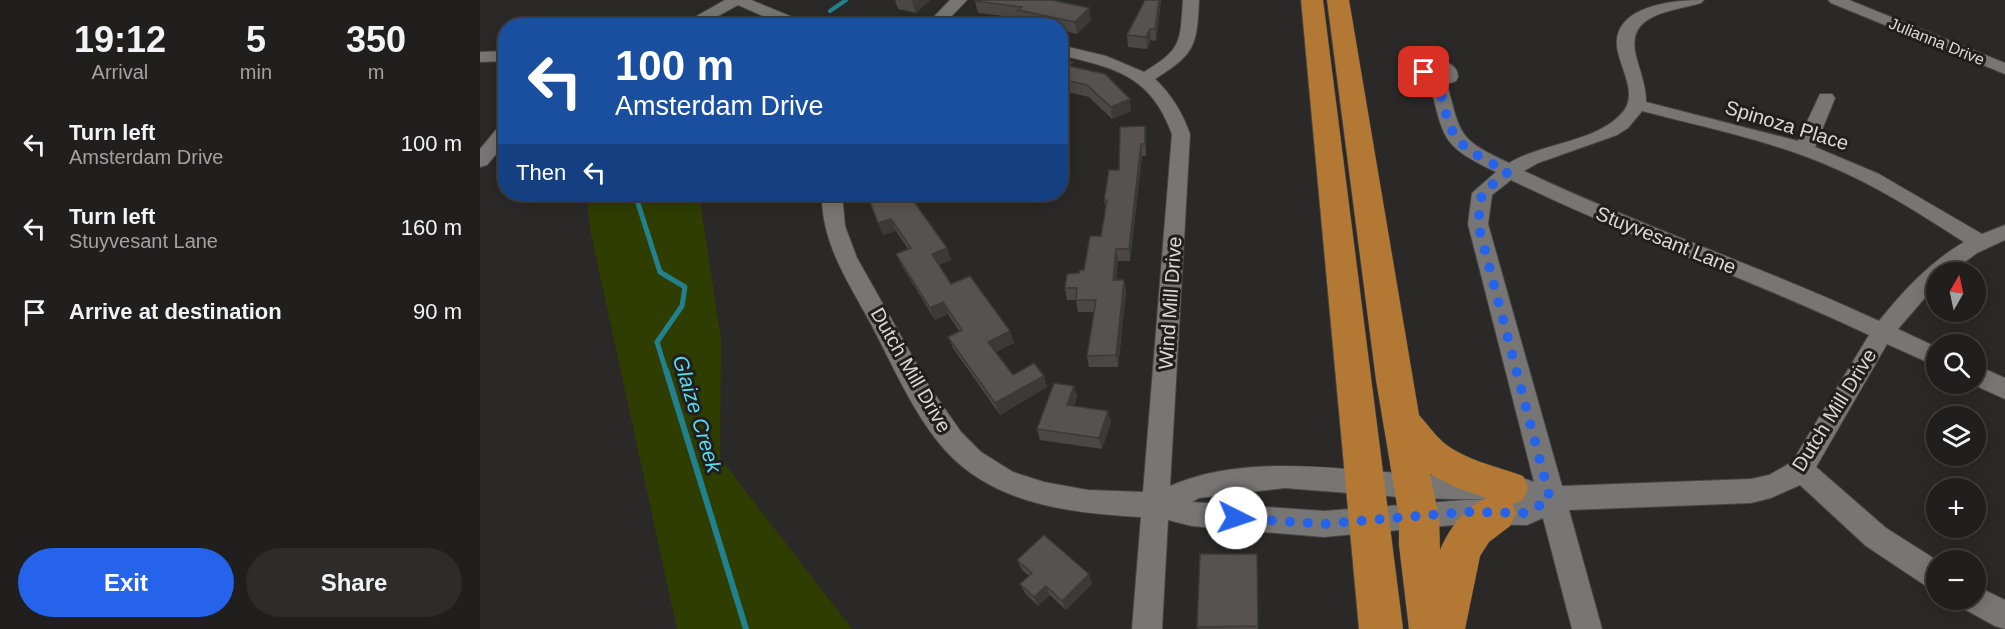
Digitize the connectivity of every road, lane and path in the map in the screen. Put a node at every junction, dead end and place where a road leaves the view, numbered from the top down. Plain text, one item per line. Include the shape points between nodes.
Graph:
1 (737, 0) edge
2 (959, 0) edge
3 (1191, 0) edge
4 (1312, 0) edge
5 (1338, 0) edge
6 (1696, 0) edge
7 (1836, 0) edge
8 (702, 18) edge
9 (781, 18) edge
10 (945, 18) edge
11 (1068, 52) edge
12 (498, 56) edge
13 (480, 57) edge
14 (2005, 69) edge
15 (1145, 78) junction
16 (1438, 81) dead end
17 (1826, 98) dead end
18 (1637, 105) junction
19 (498, 139) edge
20 (1804, 150) junction
21 (480, 161) edge
22 (1508, 172) junction
23 (832, 201) edge
24 (2005, 232) edge
25 (1979, 242) junction
26 (1883, 333) junction
27 (1926, 352) edge
28 (1986, 380) edge
29 (2005, 389) edge
30 (1402, 422) junction
31 (1801, 470) junction
32 (1365, 481) junction
33 (1412, 486) junction
34 (1550, 499) junction
35 (1503, 500) junction
36 (1156, 505) junction
37 (1419, 517) junction
38 (1369, 522) junction
39 (1926, 570) edge
40 (1986, 606) edge
41 (2005, 616) edge
42 (1147, 629) edge
43 (1381, 629) edge
44 (1431, 629) edge
45 (1443, 629) edge
46 (1587, 629) edge

1 - 8 street
1 - 9 street
2 - 10 street
3 - 15 street via 1185,50
4 - 32 highway
5 - 30 highway
6 - 18 street via 1656,10 1629,27 1624,41 1625,56 1637,87
7 - 14 street, Julianna Drive
11 - 15 street, Wind Mill Drive via 1114,64
12 - 13 street
15 - 36 street, Wind Mill Drive via 1172,107 1181,134
16 - 22 street, Stuyvesant Lane via 1456,140
17 - 20 street
18 - 20 street, Spinoza Place
18 - 22 street via 1631,115 1601,134 1546,153
19 - 21 street
20 - 25 street, Spinoza Place via 1861,172
22 - 26 street, Stuyvesant Lane
22 - 34 street via 1482,193 1478,224
23 - 36 street, Dutch Mill Drive via 837,236 846,258 920,393 966,454 1005,481 1044,494 1088,502
24 - 25 street, Dutch Mill Drive
25 - 26 street, Dutch Mill Drive via 1931,274
26 - 27 street, Stuyvesant Lane
26 - 31 street, Dutch Mill Drive
28 - 29 street
30 - 33 highway
30 - 35 highway via 1430,453
31 - 34 street, Dutch Mill Drive via 1772,487 1751,491
31 - 39 street via 1876,537
32 - 33 street, Dutch Mill Drive
32 - 36 street, Dutch Mill Drive via 1285,476 1196,487
32 - 38 highway
33 - 35 street, Dutch Mill Drive
33 - 37 highway
34 - 35 street, Dutch Mill Drive via 1527,513
34 - 46 street
35 - 37 street, Dutch Mill Drive via 1466,512
35 - 45 highway via 1461,549
36 - 38 street, Dutch Mill Drive via 1192,514 1324,524
36 - 42 street, Wind Mill Drive
37 - 38 street, Dutch Mill Drive
37 - 44 highway
38 - 43 highway
40 - 41 street

